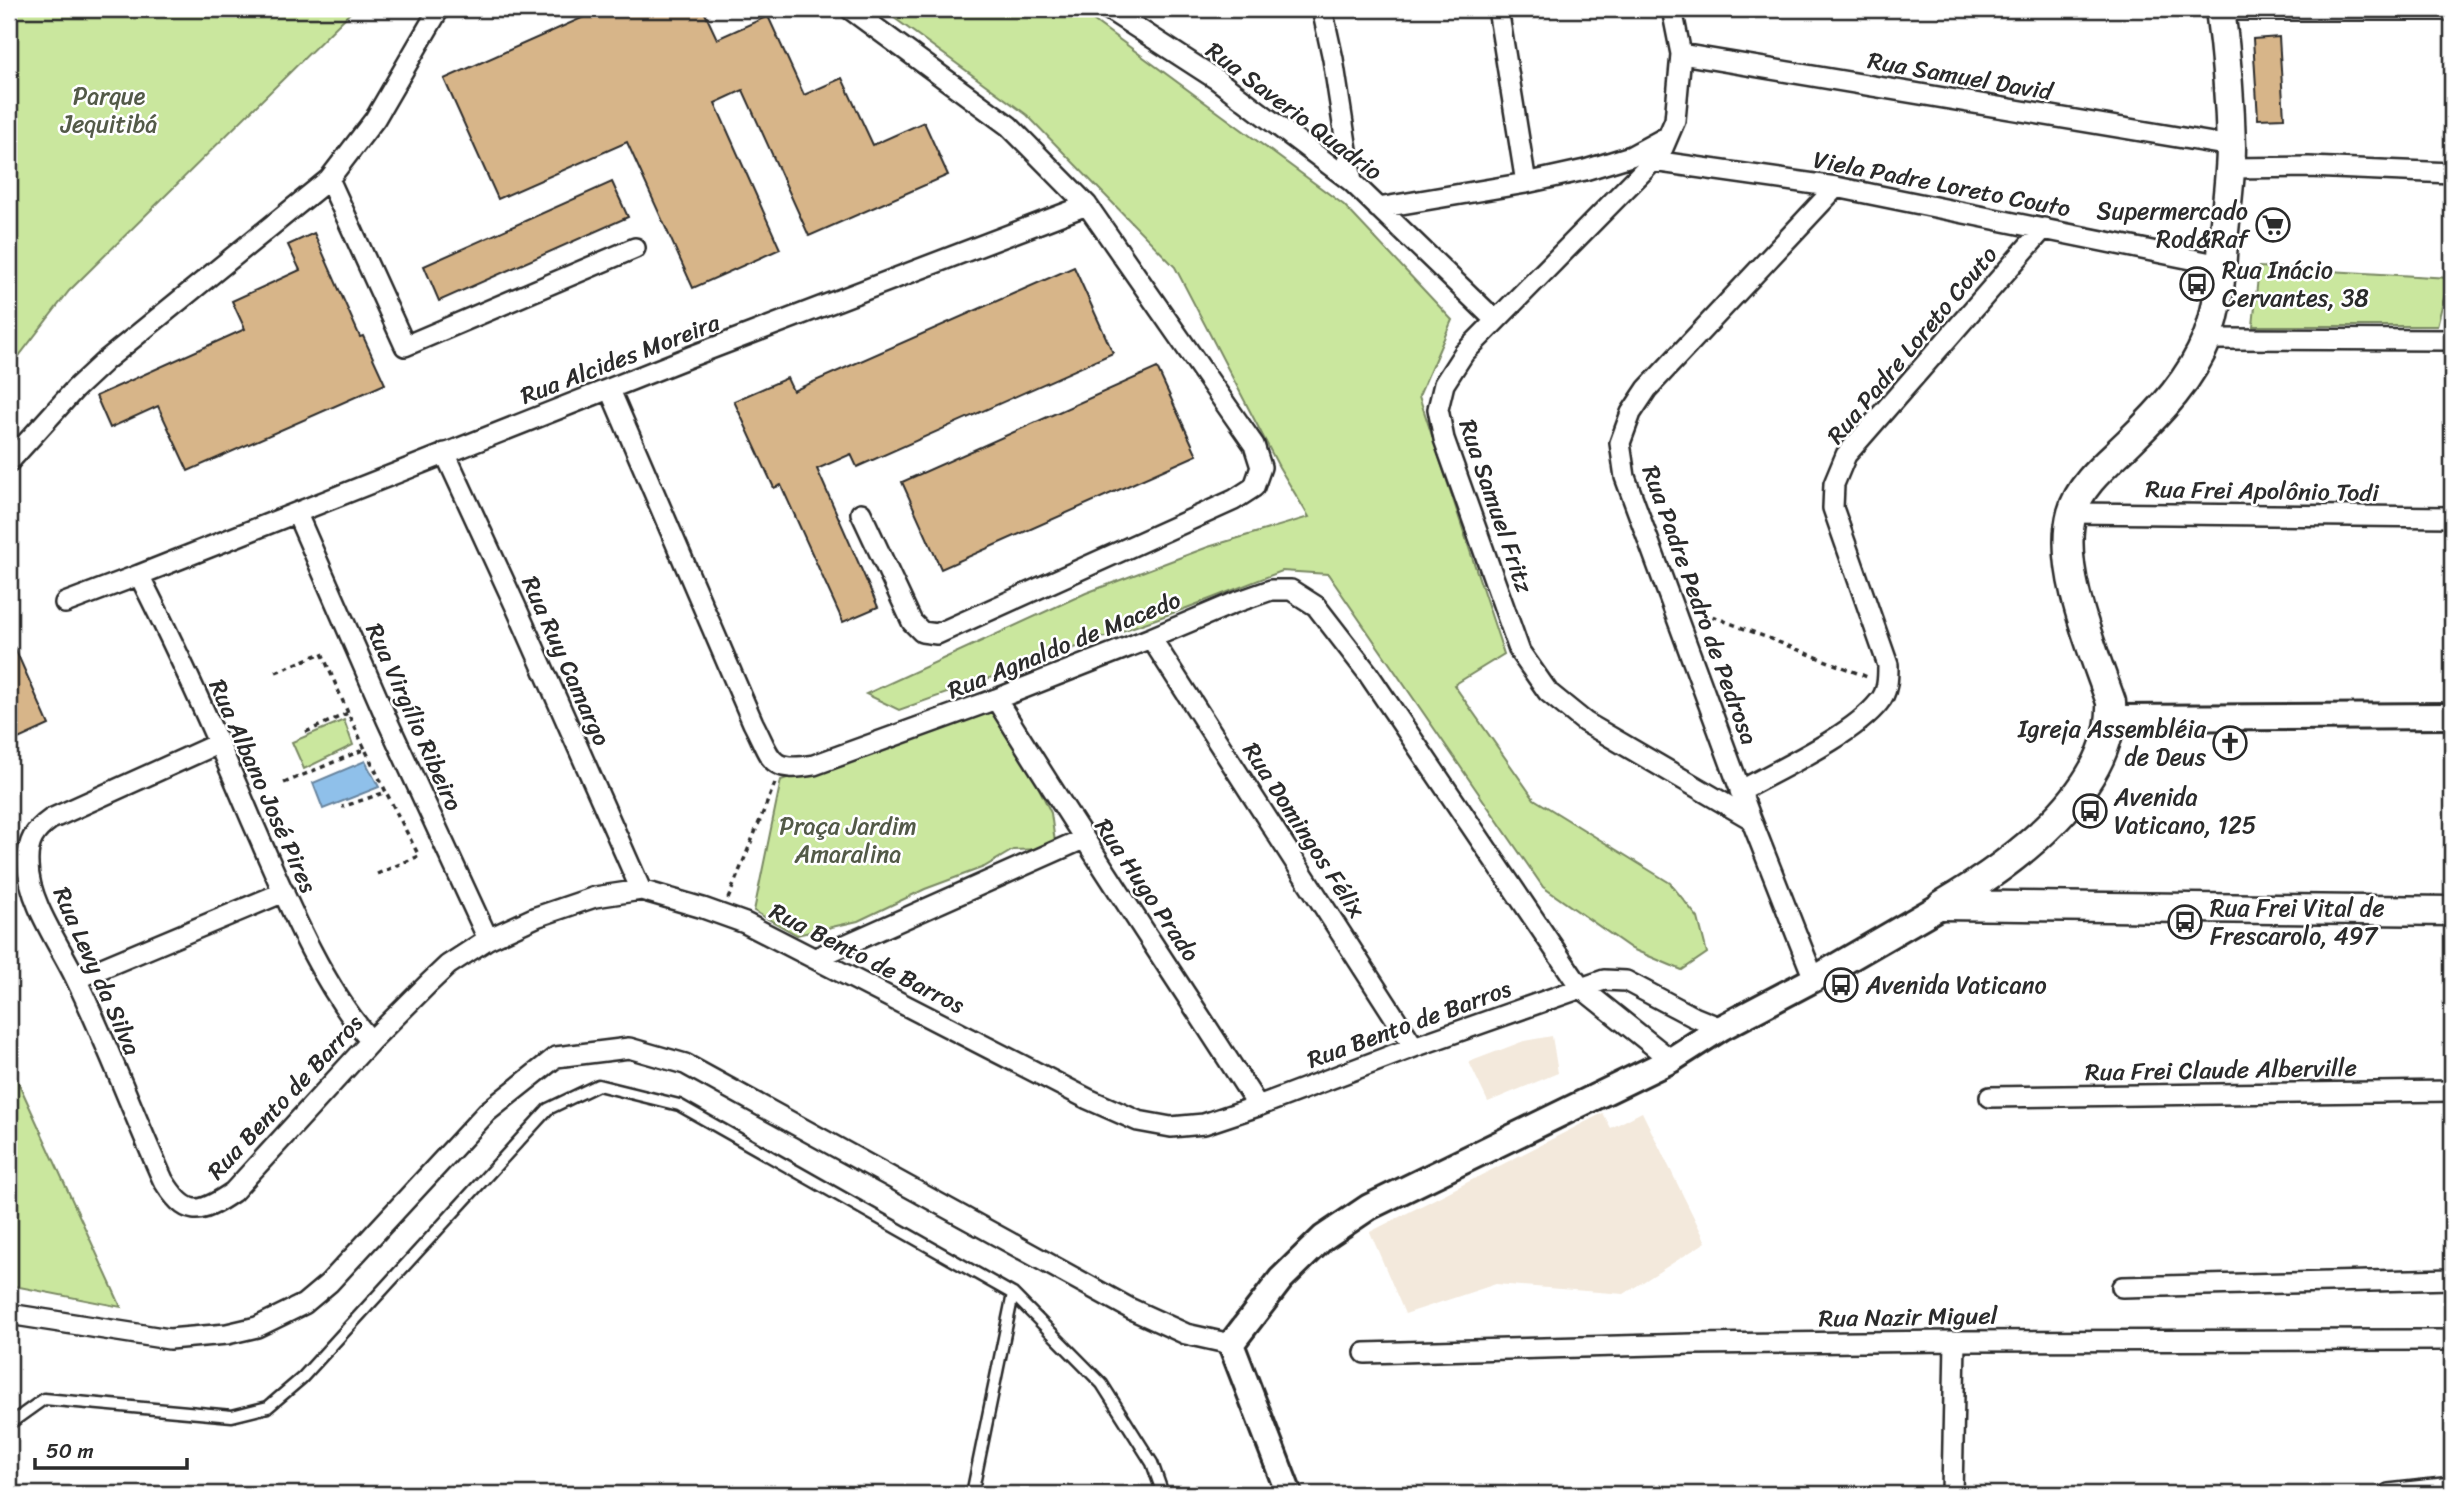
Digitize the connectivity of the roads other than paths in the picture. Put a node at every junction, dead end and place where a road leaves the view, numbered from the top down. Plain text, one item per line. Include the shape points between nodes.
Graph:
1 (439, 9) edge
2 (850, 9) edge
3 (1108, 9) edge
4 (1322, 9) edge
5 (1498, 9) edge
6 (1672, 9) edge
7 (2220, 10) edge
8 (2452, 10) edge
9 (1681, 54) junction
10 (1668, 136) junction
11 (2230, 157) junction
12 (1653, 161) junction
13 (2452, 173) edge
14 (329, 179) junction
15 (1352, 183) junction
16 (1525, 183) junction
17 (1836, 187) junction
18 (1087, 205) junction
19 (1378, 208) junction
20 (2044, 228) junction
21 (635, 248) dead end
22 (2221, 265) junction
23 (1495, 320) junction
24 (2207, 339) junction
25 (2452, 340) edge
26 (610, 390) junction
27 (445, 453) junction
28 (9, 462) edge
29 (297, 513) junction
30 (860, 513) dead end
31 (2071, 513) junction
32 (2452, 517) edge
33 (139, 575) junction
34 (65, 603) dead end
35 (1152, 638) junction
36 (996, 699) junction
37 (2452, 716) edge
38 (2112, 718) junction
39 (217, 744) junction
40 (1740, 791) junction
41 (1751, 819) junction
42 (1083, 839) junction
43 (640, 890) junction
44 (284, 892) junction
45 (1942, 905) junction
46 (2452, 911) edge
47 (488, 939) junction
48 (816, 958) junction
49 (76, 979) junction
50 (1814, 979) junction
51 (1580, 987) junction
52 (1721, 1028) junction
53 (371, 1041) junction
54 (1414, 1047) junction
55 (1671, 1059) junction
56 (2452, 1091) edge
57 (1990, 1097) dead end
58 (1258, 1107) junction
59 (211, 1207) joint
60 (2452, 1279) edge
61 (2122, 1287) dead end
62 (1013, 1294) junction
63 (9, 1314) edge
64 (1955, 1340) junction
65 (2452, 1340) edge
66 (1231, 1344) junction
67 (1365, 1353) dead end
68 (9, 1424) edge
69 (2452, 1487) edge
70 (2423, 1493) edge
71 (972, 1494) edge
72 (1163, 1494) edge
73 (1289, 1494) edge
74 (1951, 1494) edge
75 (1966, 1494) edge
76 (2389, 1494) edge

1 - 14 street via 375,119
2 - 18 street via 1009,126
3 - 15 street, Rua Saverio Quadrio via 1216,79
4 - 15 street
5 - 16 street
6 - 9 street, Rua Samuel Fritz
7 - 8 street
7 - 11 main road
9 - 10 street, Rua Samuel Fritz via 1675,120
9 - 11 street, Rua Samuel David
10 - 12 street, Rua Samuel Fritz
10 - 16 street, Rua Saverio Quadrio via 1631,156
11 - 13 street, Rua Samuel David via 2309,167
11 - 22 main road
12 - 17 street, Viela Padre Loreto Couto
12 - 23 street, Rua Samuel Fritz
14 - 21 street via 405,346
14 - 28 street via 105,361
15 - 19 street, Rua Saverio Quadrio
16 - 19 street, Rua Saverio Quadrio
17 - 20 street, Viela Padre Loreto Couto
17 - 40 street, Rua Padre Pedro de Pedrosa via 1647,389 1631,413 1620,443 1625,477
18 - 26 street, Rua Alcides Moreira
18 - 30 street via 1254,445 1262,467 1254,487 937,634 922,632 912,622
19 - 23 street, Rua Saverio Quadrio
20 - 22 street, Viela Padre Loreto Couto
20 - 40 street, Rua Padre Loreto Couto via 1846,455 1834,484 1833,508 1888,666 1881,701 1853,726
22 - 24 main road
23 - 41 street, Rua Samuel Fritz via 1464,353 1444,384 1438,409 1444,439 1520,652 1549,692 1584,722
24 - 25 street
24 - 31 main road via 2159,413 2093,476
26 - 27 street, Rua Alcides Moreira
26 - 36 street, Rua Agnaldo de Macedo via 753,723 781,768 814,765
27 - 29 street, Rua Alcides Moreira
27 - 43 street, Rua Ruy Camargo
29 - 33 street, Rua Alcides Moreira
29 - 47 street, Rua Virgílio Ribeiro
31 - 32 street, Rua Frei Apolônio Todi
31 - 38 main road via 2069,554 2078,608 2111,702
33 - 34 street
33 - 39 street, Rua Albano José Pires
35 - 36 street, Rua Agnaldo de Macedo
35 - 51 street, Rua Agnaldo de Macedo via 1271,590 1291,590 1316,606
35 - 54 street, Rua Domingos Félix
36 - 42 street, Rua Hugo Prado
37 - 38 street
38 - 45 main road via 2091,773 2065,811 1979,884
39 - 44 street, Rua Albano José Pires
39 - 49 street, Rua Levy da Silva via 38,829 29,846 28,866 35,897
40 - 41 street, Rua Padre Pedro de Pedrosa
41 - 50 street, Rua Padre Pedro de Pedrosa
42 - 48 street
42 - 58 street, Rua Hugo Prado
43 - 47 street, Rua Bento de Barros via 595,897
43 - 48 street, Rua Bento de Barros via 722,914
44 - 49 street
44 - 53 street, Rua Albano José Pires via 338,998
45 - 46 main road
45 - 50 street
47 - 53 street, Rua Bento de Barros via 448,965
48 - 58 street, Rua Bento de Barros via 1138,1121 1171,1127 1204,1124
49 - 59 street, Rua Levy da Silva via 163,1180 176,1201 191,1209
50 - 52 street
51 - 52 street, Rua Bento de Barros via 1604,980 1626,981
51 - 54 street, Rua Bento de Barros
51 - 55 street
52 - 55 street
53 - 59 street, Rua Bento de Barros via 233,1192
54 - 58 street, Rua Bento de Barros
55 - 66 street via 1369,1207 1323,1238 1281,1279
56 - 57 street, Rua Frei Claude Alberville
60 - 61 street
62 - 68 lane via 679,1105 598,1085 548,1109 302,1378 268,1407 232,1416 44,1399
62 - 71 lane
62 - 72 lane via 1102,1384 1152,1463
63 - 66 street via 169,1339 227,1334 257,1326 304,1304 330,1283 487,1112 556,1056 629,1048 685,1064 1131,1309 1186,1334
64 - 65 street, Rua Nazir Miguel
64 - 67 street, Rua Nazir Miguel
64 - 74 street
66 - 73 street
69 - 70 street
70 - 76 street
74 - 75 street

